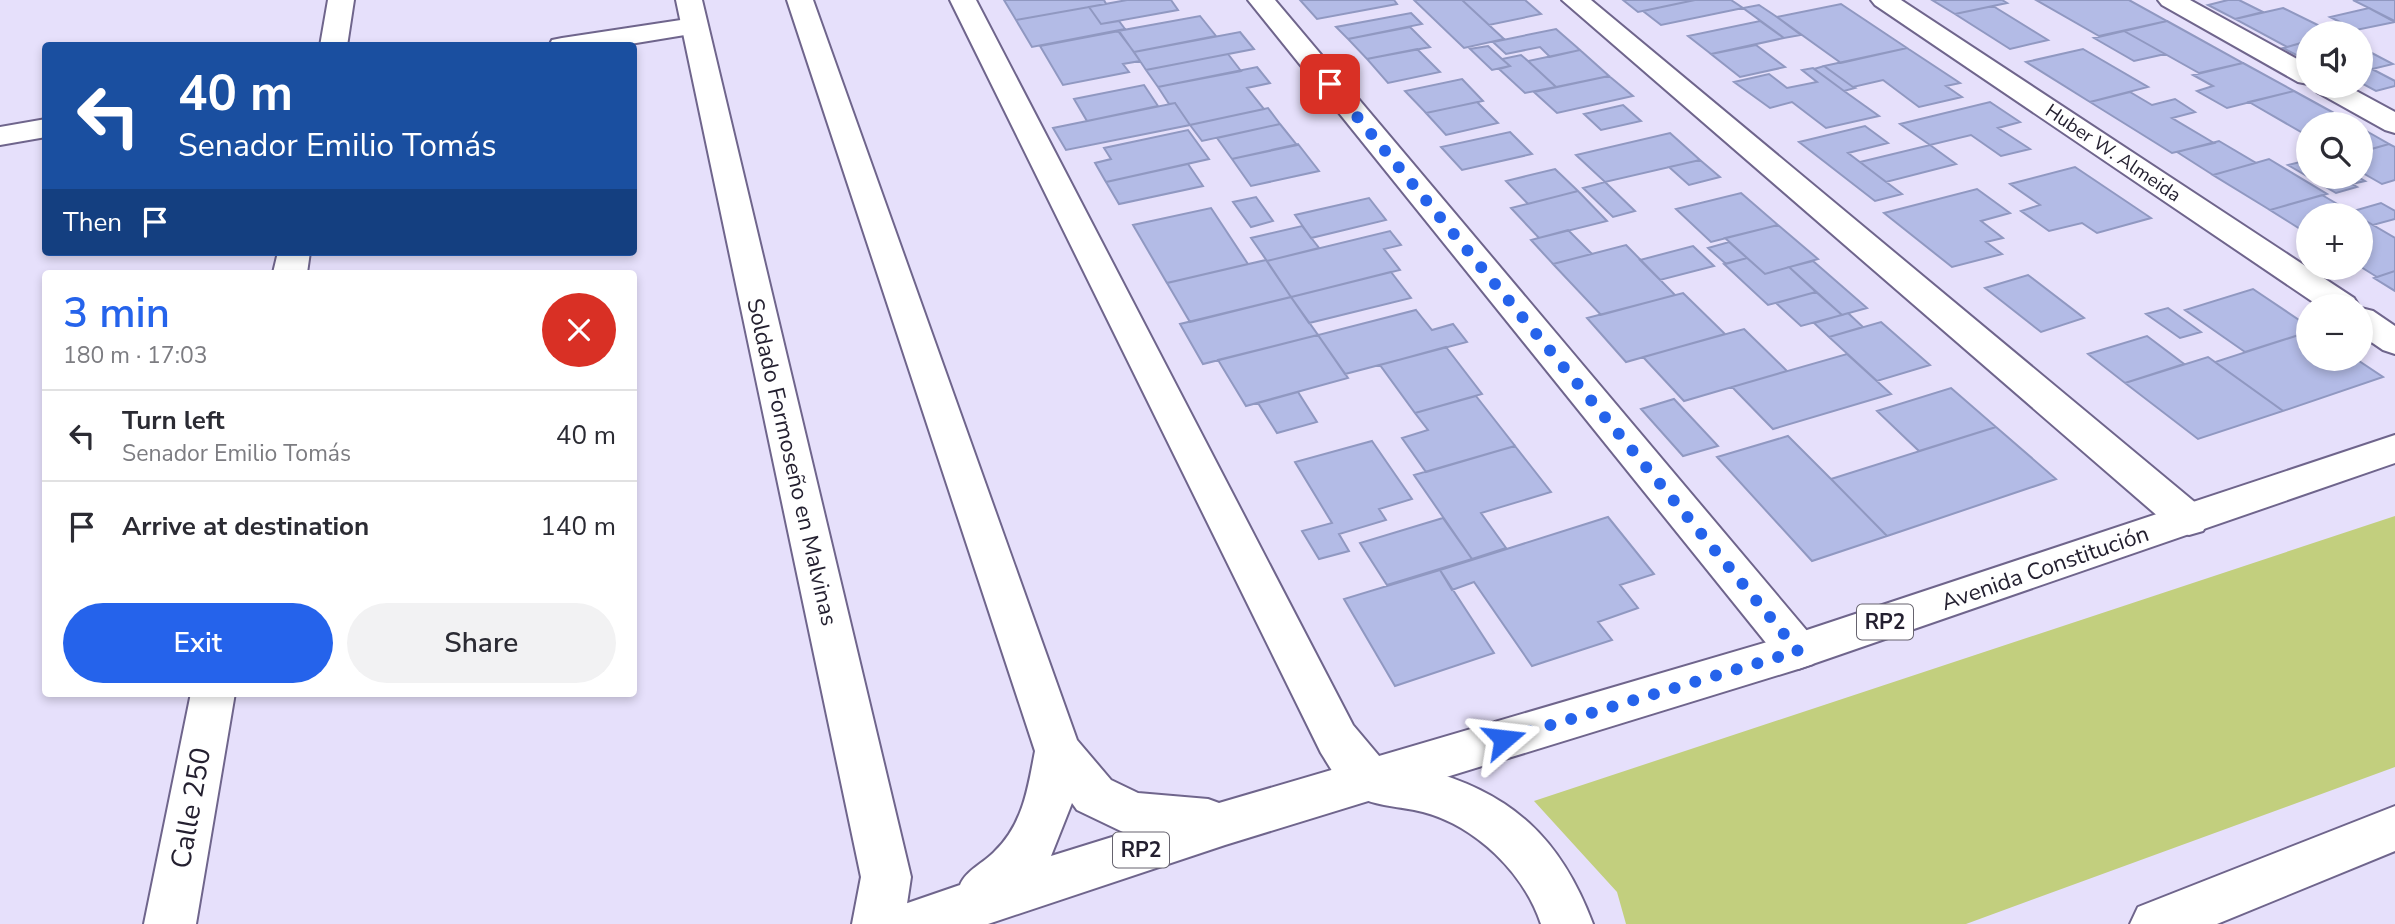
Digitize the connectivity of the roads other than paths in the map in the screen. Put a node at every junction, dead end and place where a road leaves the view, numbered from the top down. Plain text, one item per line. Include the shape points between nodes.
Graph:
1 (341, 0) edge
2 (800, 0) edge
3 (964, 0) edge
4 (1261, 0) edge
5 (1575, 0) edge
6 (1884, 0) edge
7 (2171, 0) edge
8 (691, 13) edge
9 (333, 42) edge
10 (578, 42) edge
11 (2296, 69) edge
12 (2348, 98) edge
13 (2395, 124) edge
14 (42, 129) edge
15 (0, 136) edge
16 (2324, 294) edge
17 (2373, 327) edge
18 (2395, 342) edge
19 (2395, 449) edge
20 (2189, 520) junction
21 (1798, 651) junction
22 (212, 697) edge
23 (1058, 751) junction
24 (1371, 779) junction
25 (1224, 823) junction
26 (2395, 828) edge
27 (967, 906) junction
28 (170, 924) edge
29 (877, 924) edge
30 (914, 924) edge
31 (1567, 924) edge
32 (2156, 924) edge

1 - 9 main road
2 - 23 main road
3 - 24 main road via 1337,739
4 - 21 main road
5 - 20 main road
6 - 16 main road, Huber W. Almeida
7 - 11 main road
8 - 10 main road
8 - 29 main road, Soldado Formoseño en Malvinas via 886,877
12 - 13 main road
14 - 15 main road
17 - 18 main road
19 - 20 main road, Avenida Constitución / RP2
20 - 21 main road, Avenida Constitución / RP2
21 - 24 main road, Avenida Constitución / RP2
22 - 28 main road, Calle 250
23 - 25 main road via 1094,794 1133,814
23 - 27 main road via 1049,804 1038,832 1019,862
24 - 25 main road, Avenida Constitución / RP2
24 - 31 main road, Avenida Constitución / RP2 via 1427,792 1489,821 1542,869
25 - 27 main road, Avenida Constitución / RP2
26 - 32 main road
27 - 30 main road, Avenida Constitución / RP2

